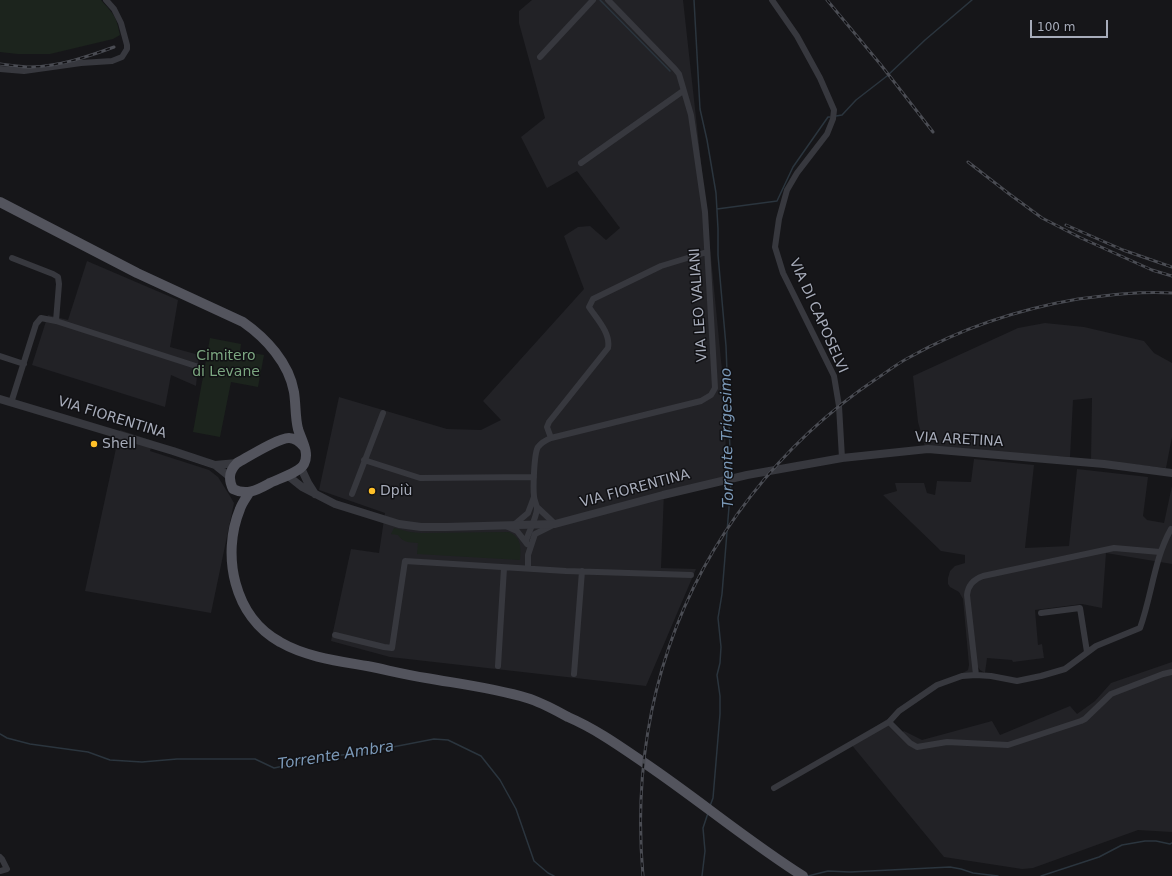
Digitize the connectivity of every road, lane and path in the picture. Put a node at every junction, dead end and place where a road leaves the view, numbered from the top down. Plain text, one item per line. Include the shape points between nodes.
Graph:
1 (106, 0) edge
2 (593, 0) edge
3 (608, 0) edge
4 (772, 0) edge
5 (540, 57) dead end
6 (0, 69) edge
7 (683, 91) junction
8 (581, 163) dead end
9 (0, 202) edge
10 (707, 252) junction
11 (12, 258) dead end
12 (56, 321) junction
13 (0, 356) edge
14 (24, 364) junction
15 (202, 368) dead end
16 (0, 399) edge
17 (11, 403) junction
18 (383, 413) dead end
19 (295, 414) junction
20 (551, 438) junction
21 (278, 441) junction
22 (304, 447) junction
23 (842, 458) junction
24 (364, 460) junction
25 (236, 463) junction
26 (215, 465) junction
27 (301, 468) junction
28 (1172, 473) edge
29 (287, 475) junction
30 (746, 475) joint
31 (230, 477) junction
32 (534, 477) junction
33 (244, 492) junction
34 (315, 494) junction
35 (352, 494) dead end
36 (534, 497) junction
37 (537, 507) junction
38 (528, 513) junction
39 (555, 524) junction
40 (531, 525) junction
41 (510, 526) junction
42 (1172, 529) edge
43 (534, 534) junction
44 (526, 541) junction
45 (529, 548) junction
46 (1160, 552) junction
47 (504, 568) junction
48 (528, 568) junction
49 (582, 571) junction
50 (691, 575) dead end
51 (1041, 613) dead end
52 (335, 635) dead end
53 (1087, 652) junction
54 (498, 666) dead end
55 (1172, 672) edge
56 (574, 674) dead end
57 (976, 675) junction
58 (890, 722) junction
59 (774, 788) dead end
60 (0, 857) edge
61 (0, 871) edge
62 (803, 876) edge

1 - 6 street via 121,23 127,45 122,58 24,71
2 - 5 street
3 - 7 street, VIA LEO VALIANI via 675,69 679,74
4 - 23 street, VIA DI CAPOSELVI via 797,36 834,110 827,134 797,172 787,190 775,247 782,273 834,376 839,406
7 - 8 street
7 - 10 street, VIA LEO VALIANI via 691,115 705,212
9 - 19 main road via 137,273 232,317 257,332 284,367 294,392
10 - 20 street via 661,266 593,299 589,307 607,335 608,348 549,422 547,427
10 - 20 street, VIA LEO VALIANI via 716,382 711,395 701,401
11 - 12 street via 58,277
12 - 14 street via 41,318 38,321
12 - 15 street
13 - 14 street
14 - 17 street
16 - 17 street, VIA FIORENTINA
17 - 26 street, VIA FIORENTINA
18 - 24 street
19 - 21 main road via 291,427
19 - 22 main road
20 - 32 street, VIA LEO VALIANI via 537,448
21 - 22 main road, VIA FIORENTINA via 293,438 300,441
21 - 25 main road, VIA FIORENTINA
22 - 27 main road via 306,458
23 - 28 street, VIA ARETINA via 928,449 1104,464
23 - 30 street, VIA ARETINA
24 - 32 street via 420,478
24 - 35 street
25 - 26 street, VIA FIORENTINA
25 - 31 main road
26 - 31 street, VIA FIORENTINA
27 - 29 main road
27 - 34 street
29 - 33 main road
29 - 34 street, VIA FIORENTINA
30 - 39 street, VIA FIORENTINA
31 - 33 main road, VIA FIORENTINA via 233,488
32 - 36 street, VIA LEO VALIANI
33 - 62 main road via 236,519 232,568 238,592 249,615 278,642 323,658 478,686 528,698 619,745
34 - 41 street, VIA FIORENTINA via 335,504 399,524 421,527
36 - 37 street, VIA LEO VALIANI
36 - 38 street
37 - 39 street, VIA LEO VALIANI
37 - 40 street
38 - 40 street
38 - 41 street via 522,520
39 - 40 street, VIA FIORENTINA
39 - 43 street
40 - 41 street, VIA FIORENTINA
40 - 43 street
40 - 44 street
41 - 44 street
42 - 46 street
43 - 45 street
44 - 45 street
45 - 48 street
46 - 53 street via 1140,628 1108,640
46 - 57 street via 1114,548 976,578 967,595
47 - 48 street
47 - 52 street via 405,560 392,648
47 - 54 street
48 - 49 street
49 - 50 street
49 - 56 street
51 - 53 street via 1080,608
53 - 57 street via 1065,669 1017,681
55 - 58 street via 1111,694 1081,721 1008,745 947,742 917,747
57 - 58 street via 962,676 937,685 899,711
58 - 59 street
60 - 61 street via 7,869

